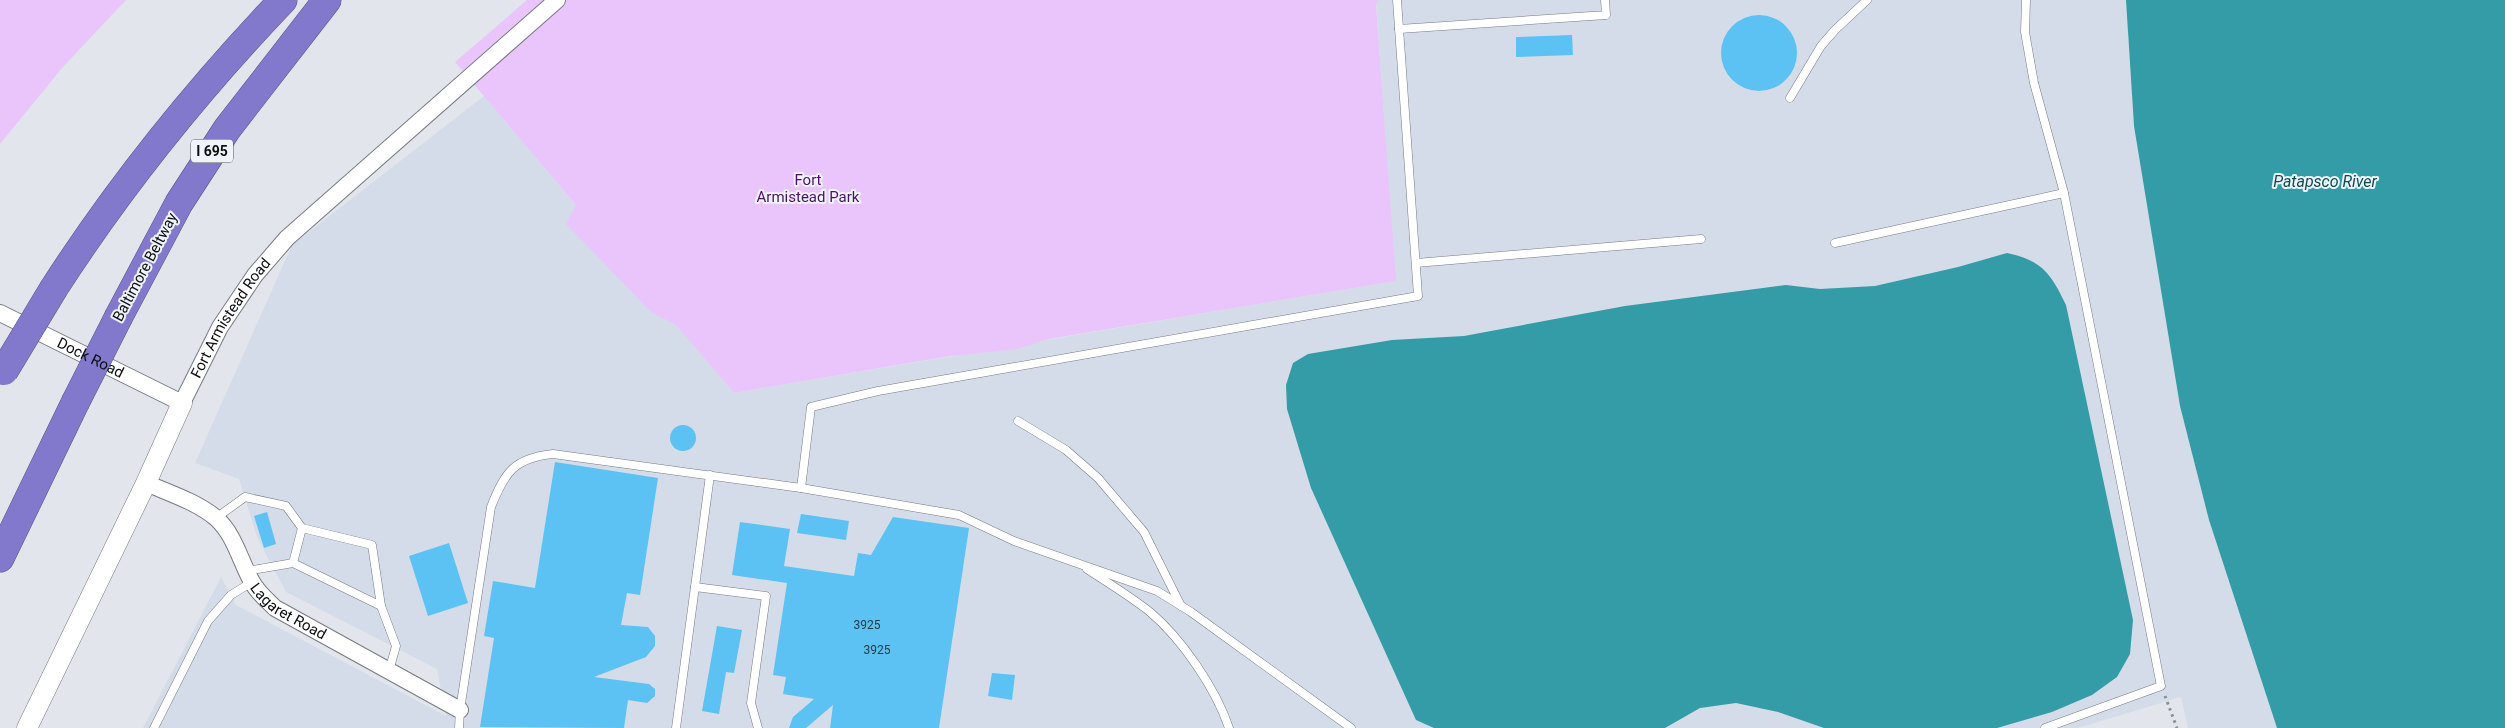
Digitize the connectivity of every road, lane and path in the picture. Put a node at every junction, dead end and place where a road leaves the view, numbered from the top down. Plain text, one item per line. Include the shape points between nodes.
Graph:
1 (283, 0) edge
2 (327, 0) edge
3 (557, 0) edge
4 (1397, 0) edge
5 (1605, 0) edge
6 (1867, 0) edge
7 (2026, 0) edge
8 (1399, 29) junction
9 (1790, 98) dead end
10 (2064, 193) junction
11 (1701, 239) dead end
12 (1836, 243) dead end
13 (1416, 262) junction
14 (0, 312) edge
15 (2, 375) edge
16 (182, 403) junction
17 (1018, 420) dead end
18 (710, 476) junction
19 (146, 484) junction
20 (801, 488) junction
21 (216, 518) junction
22 (302, 528) junction
23 (0, 558) edge
24 (1078, 562) junction
25 (293, 563) junction
26 (250, 577) junction
27 (695, 587) junction
28 (381, 606) junction
29 (1181, 606) junction
30 (389, 671) junction
31 (2161, 686) junction
32 (460, 710) junction
33 (27, 728) edge
34 (154, 728) edge
35 (459, 728) edge
36 (676, 728) edge
37 (758, 728) edge
38 (1229, 728) edge
39 (1351, 728) edge
40 (2045, 728) edge
41 (2177, 728) edge

1 - 15 highway, bridge via 130,176 91,230
2 - 23 highway, Baltimore Beltway / I 695, bridge via 226,129 179,203 74,403
3 - 16 street, Fort Armistead Road via 287,238 255,275 220,327
4 - 8 lane
5 - 8 lane via 1606,15
6 - 9 lane via 1821,46
7 - 10 lane via 2025,32 2034,83
8 - 13 lane
10 - 12 lane
10 - 31 lane
11 - 13 lane
13 - 20 lane via 1418,296 878,391 811,407
14 - 16 street, Dock Road
16 - 19 street, Fort Armistead Road
17 - 29 lane via 1066,450 1098,478 1144,532
18 - 20 lane
18 - 27 lane
18 - 32 lane via 553,454 534,456 509,471 499,485 491,507
19 - 21 street, Lagaret Road via 198,506
19 - 33 street, Fort Armistead Road
20 - 24 lane via 959,515 1014,541
21 - 22 lane via 245,497 286,506
21 - 26 street, Lagaret Road via 233,541
22 - 25 lane
22 - 28 lane via 372,545
24 - 29 lane via 1156,591
24 - 38 lane via 1150,613 1180,643 1225,714
25 - 26 lane
25 - 28 lane
26 - 30 street, Lagaret Road via 262,596 290,618
26 - 34 lane via 208,622
27 - 36 lane
27 - 37 lane via 766,596 751,703
28 - 30 lane via 396,646
29 - 39 lane
30 - 32 street, Lagaret Road
31 - 40 lane
31 - 41 path
32 - 35 lane

